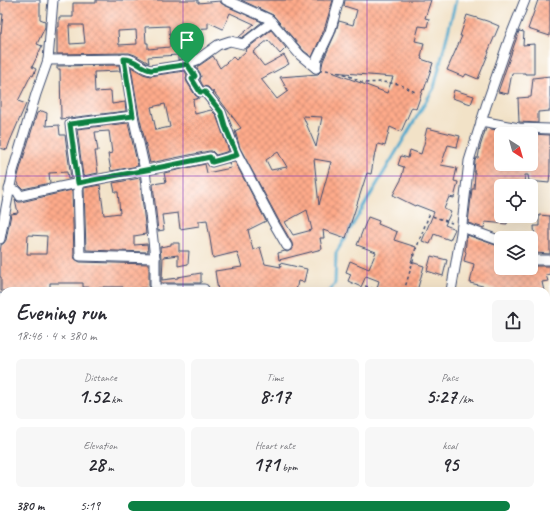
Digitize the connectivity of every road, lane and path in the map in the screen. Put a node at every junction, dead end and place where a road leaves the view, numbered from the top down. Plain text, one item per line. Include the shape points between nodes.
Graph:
1 (53, 0) edge
2 (226, 0) edge
3 (339, 0) edge
4 (525, 0) edge
5 (272, 22) junction
6 (124, 59) junction
7 (48, 60) junction
8 (187, 64) junction
9 (316, 68) junction
10 (416, 94) dead end
11 (133, 116) junction
12 (481, 121) junction
13 (550, 129) edge
14 (237, 155) junction
15 (145, 170) junction
16 (78, 183) junction
17 (9, 188) junction
18 (462, 227) junction
19 (494, 238) edge
20 (0, 239) edge
21 (287, 246) dead end
22 (155, 258) junction
23 (538, 260) edge
24 (550, 260) edge
25 (365, 286) dead end
26 (155, 287) edge
27 (368, 287) edge
28 (405, 287) edge
29 (452, 287) edge

1 - 7 street
2 - 5 street
3 - 9 street
4 - 12 street
5 - 8 street via 243,44 230,41 218,45
5 - 9 street via 300,55
6 - 7 street
6 - 8 street via 134,61 146,70
6 - 11 street
7 - 17 street
8 - 14 street via 195,76 192,79 200,92 205,92 221,112
9 - 10 path via 345,74 364,83 399,84
11 - 15 street
11 - 16 street via 70,124
12 - 13 street via 519,128
12 - 18 street via 469,161
14 - 15 street via 212,162 210,157
14 - 21 street
15 - 16 street
15 - 22 street
16 - 17 street via 20,196 17,191
16 - 22 street via 80,256
17 - 20 street
18 - 19 street
18 - 28 path via 429,215
18 - 29 street
22 - 26 street
23 - 24 street
25 - 27 path

